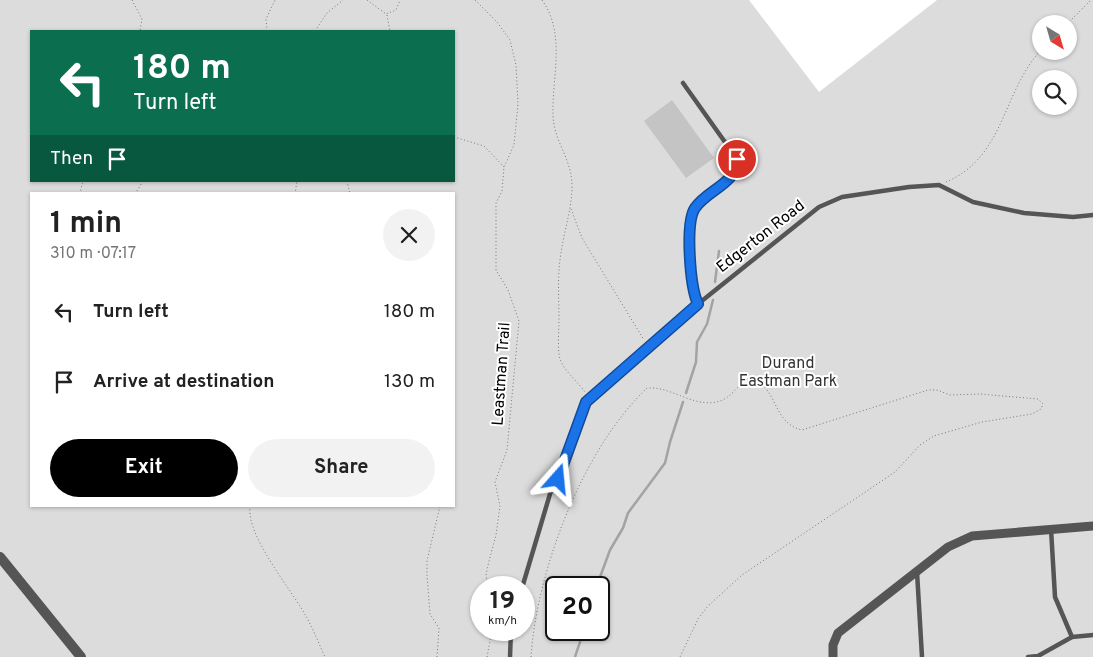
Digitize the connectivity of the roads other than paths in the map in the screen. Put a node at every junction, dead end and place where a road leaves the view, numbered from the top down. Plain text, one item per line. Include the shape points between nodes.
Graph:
1 (683, 83) dead end
2 (1093, 215) edge
3 (698, 304) junction
4 (1093, 526) edge
5 (1050, 529) junction
6 (0, 556) edge
7 (917, 572) junction
8 (526, 576) edge
9 (1093, 635) edge
10 (1072, 637) junction
11 (511, 641) edge
12 (81, 657) edge
13 (510, 657) edge
14 (833, 657) edge
15 (922, 657) edge
16 (1028, 657) edge

1 - 3 lane via 737,159 737,169 732,176 704,198 692,214 690,259
2 - 3 lane, Edgerton Road via 1073,217 1024,213 973,202 939,185 842,197 819,207
3 - 8 lane, Edgerton Road via 586,402 550,494
4 - 5 street
5 - 7 street via 972,536 948,547
5 - 10 lane via 1055,597
6 - 12 street
7 - 14 street via 838,633
7 - 15 lane
9 - 10 lane
10 - 16 lane via 1038,656
11 - 13 lane

